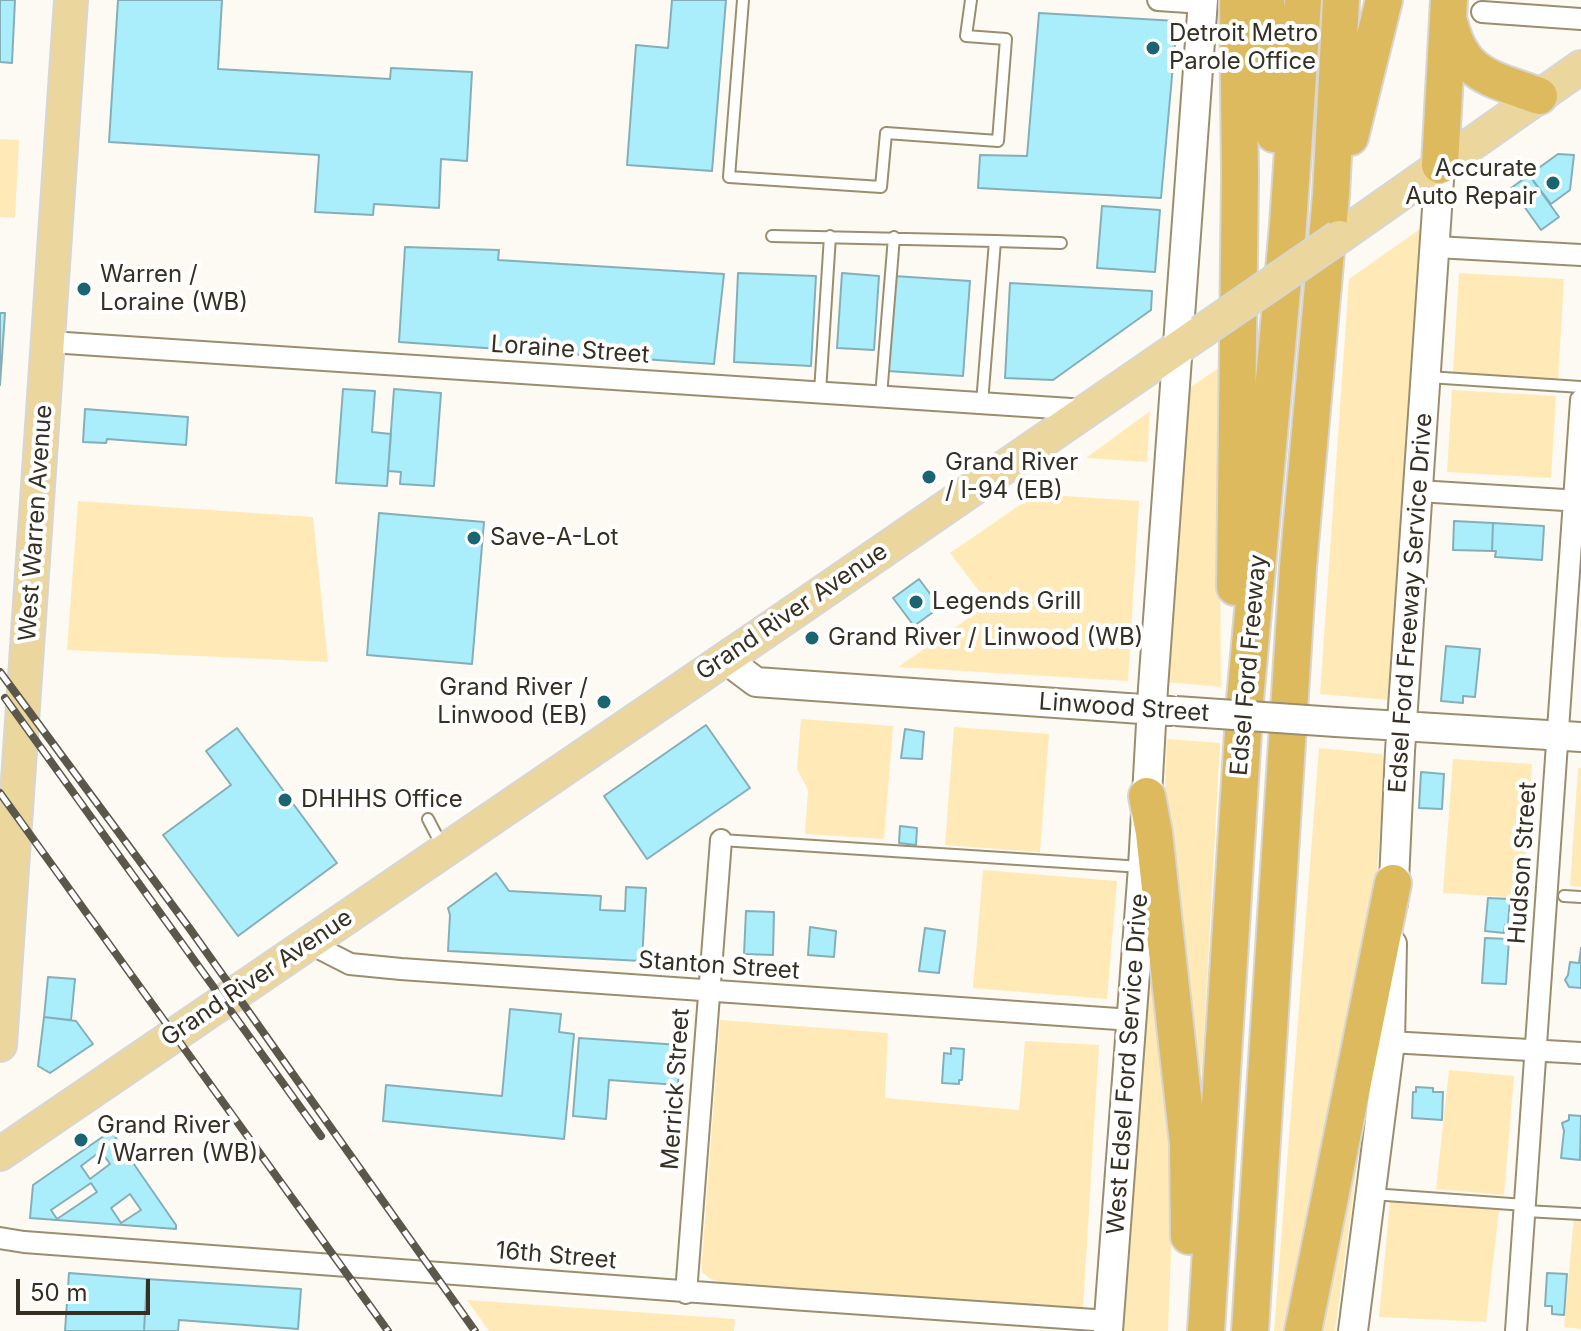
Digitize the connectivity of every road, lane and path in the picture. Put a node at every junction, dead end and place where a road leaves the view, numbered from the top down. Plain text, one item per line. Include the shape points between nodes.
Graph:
1 (71, 0) edge
2 (743, 0) edge
3 (971, 0) edge
4 (1158, 0) edge
5 (1238, 0) edge
6 (1266, 0) edge
7 (1303, 0) edge
8 (1341, 0) edge
9 (1384, 0) edge
10 (1203, 2) edge
11 (1460, 12) edge
12 (1581, 19) edge
13 (1581, 67) edge
14 (1539, 96) junction
15 (1440, 165) junction
16 (1331, 195) junction
17 (1288, 225) junction
18 (772, 236) dead end
19 (830, 236) junction
20 (894, 237) junction
21 (995, 241) junction
22 (1061, 243) dead end
23 (1436, 247) junction
24 (1581, 255) edge
25 (1189, 340) junction
26 (50, 342) junction
27 (1426, 377) junction
28 (1581, 387) edge
29 (820, 392) junction
30 (881, 396) junction
31 (1581, 400) edge
32 (982, 403) junction
33 (1086, 410) junction
34 (1418, 491) junction
35 (1578, 501) edge
36 (724, 658) junction
37 (1245, 700) junction
38 (1164, 711) junction
39 (1402, 725) junction
40 (1569, 736) edge
41 (1147, 796) junction
42 (428, 819) dead end
43 (721, 840) joint
44 (444, 850) junction
45 (1143, 867) junction
46 (1393, 883) junction
47 (1564, 896) dead end
48 (1581, 897) edge
49 (307, 942) junction
50 (3, 951) edge
51 (708, 991) junction
52 (1132, 1020) junction
53 (1390, 1042) junction
54 (0, 1045) edge
55 (1535, 1050) junction
56 (1581, 1053) edge
57 (0, 1154) edge
58 (1370, 1194) junction
59 (1525, 1208) junction
60 (1581, 1214) edge
61 (0, 1238) edge
62 (686, 1293) junction
63 (1108, 1326) edge
64 (1187, 1331) edge
65 (1206, 1331) edge
66 (1250, 1331) edge
67 (1303, 1331) edge
68 (1353, 1331) edge
69 (1516, 1331) edge

1 - 26 main road, West Warren Avenue
2 - 3 lane via 729,177 881,187 886,133 998,141 1006,39 966,36
4 - 10 street
5 - 37 highway via 1234,519 1235,618
6 - 17 highway via 1274,170
7 - 17 highway, Edsel Ford Freeway
8 - 16 highway, Edsel Ford Freeway
9 - 16 highway
10 - 25 street
11 - 12 street
11 - 14 highway via 1455,47 1471,67
11 - 15 highway
13 - 14 main road, Grand River Avenue
14 - 15 main road, Grand River Avenue
15 - 23 street, Edsel Ford Freeway Service Drive
15 - 25 main road, Grand River Avenue, bridge
16 - 66 highway, Edsel Ford Freeway via 1298,567
17 - 37 highway, Edsel Ford Freeway
18 - 19 lane
19 - 20 lane
19 - 29 lane
20 - 21 lane
20 - 30 lane
21 - 22 lane
21 - 32 lane
23 - 24 street
23 - 27 street, Edsel Ford Freeway Service Drive
25 - 33 main road, Grand River Avenue
25 - 38 street
26 - 29 street, Loraine Street
26 - 50 main road, West Warren Avenue
27 - 28 lane
27 - 34 street, Edsel Ford Freeway Service Drive
29 - 30 street, Loraine Street
30 - 32 street, Loraine Street
31 - 35 street, Hudson Street
32 - 33 street, Loraine Street
33 - 36 main road, Grand River Avenue
34 - 35 street
34 - 39 street, Edsel Ford Freeway Service Drive
35 - 40 street, Hudson Street
36 - 38 street, Linwood Street via 756,682
36 - 44 main road, Grand River Avenue
37 - 65 highway, Edsel Ford Freeway
38 - 39 street, Linwood Street, bridge
38 - 41 street
39 - 40 street, Linwood Street
39 - 46 street, Edsel Ford Freeway Service Drive
40 - 55 street, Hudson Street
41 - 45 street, West Edsel Ford Service Drive
41 - 64 highway via 1188,1143
42 - 44 lane
43 - 45 lane
43 - 51 street, Merrick Street
44 - 49 main road, Grand River Avenue
45 - 52 street, West Edsel Ford Service Drive
46 - 53 street, Edsel Ford Freeway Service Drive
46 - 67 highway
47 - 48 lane
49 - 51 street, Stanton Street via 350,964
49 - 57 main road, Grand River Avenue
50 - 54 main road, West Warren Avenue
51 - 52 street, Stanton Street
51 - 62 street, Merrick Street
52 - 63 street, West Edsel Ford Service Drive
53 - 55 street
53 - 58 street, Edsel Ford Freeway Service Drive
55 - 56 street
55 - 59 street, Hudson Street
58 - 59 lane
58 - 68 street, Edsel Ford Freeway Service Drive
59 - 60 lane
59 - 69 street, Hudson Street
61 - 62 street, 16th Street
62 - 63 street, 16th Street

